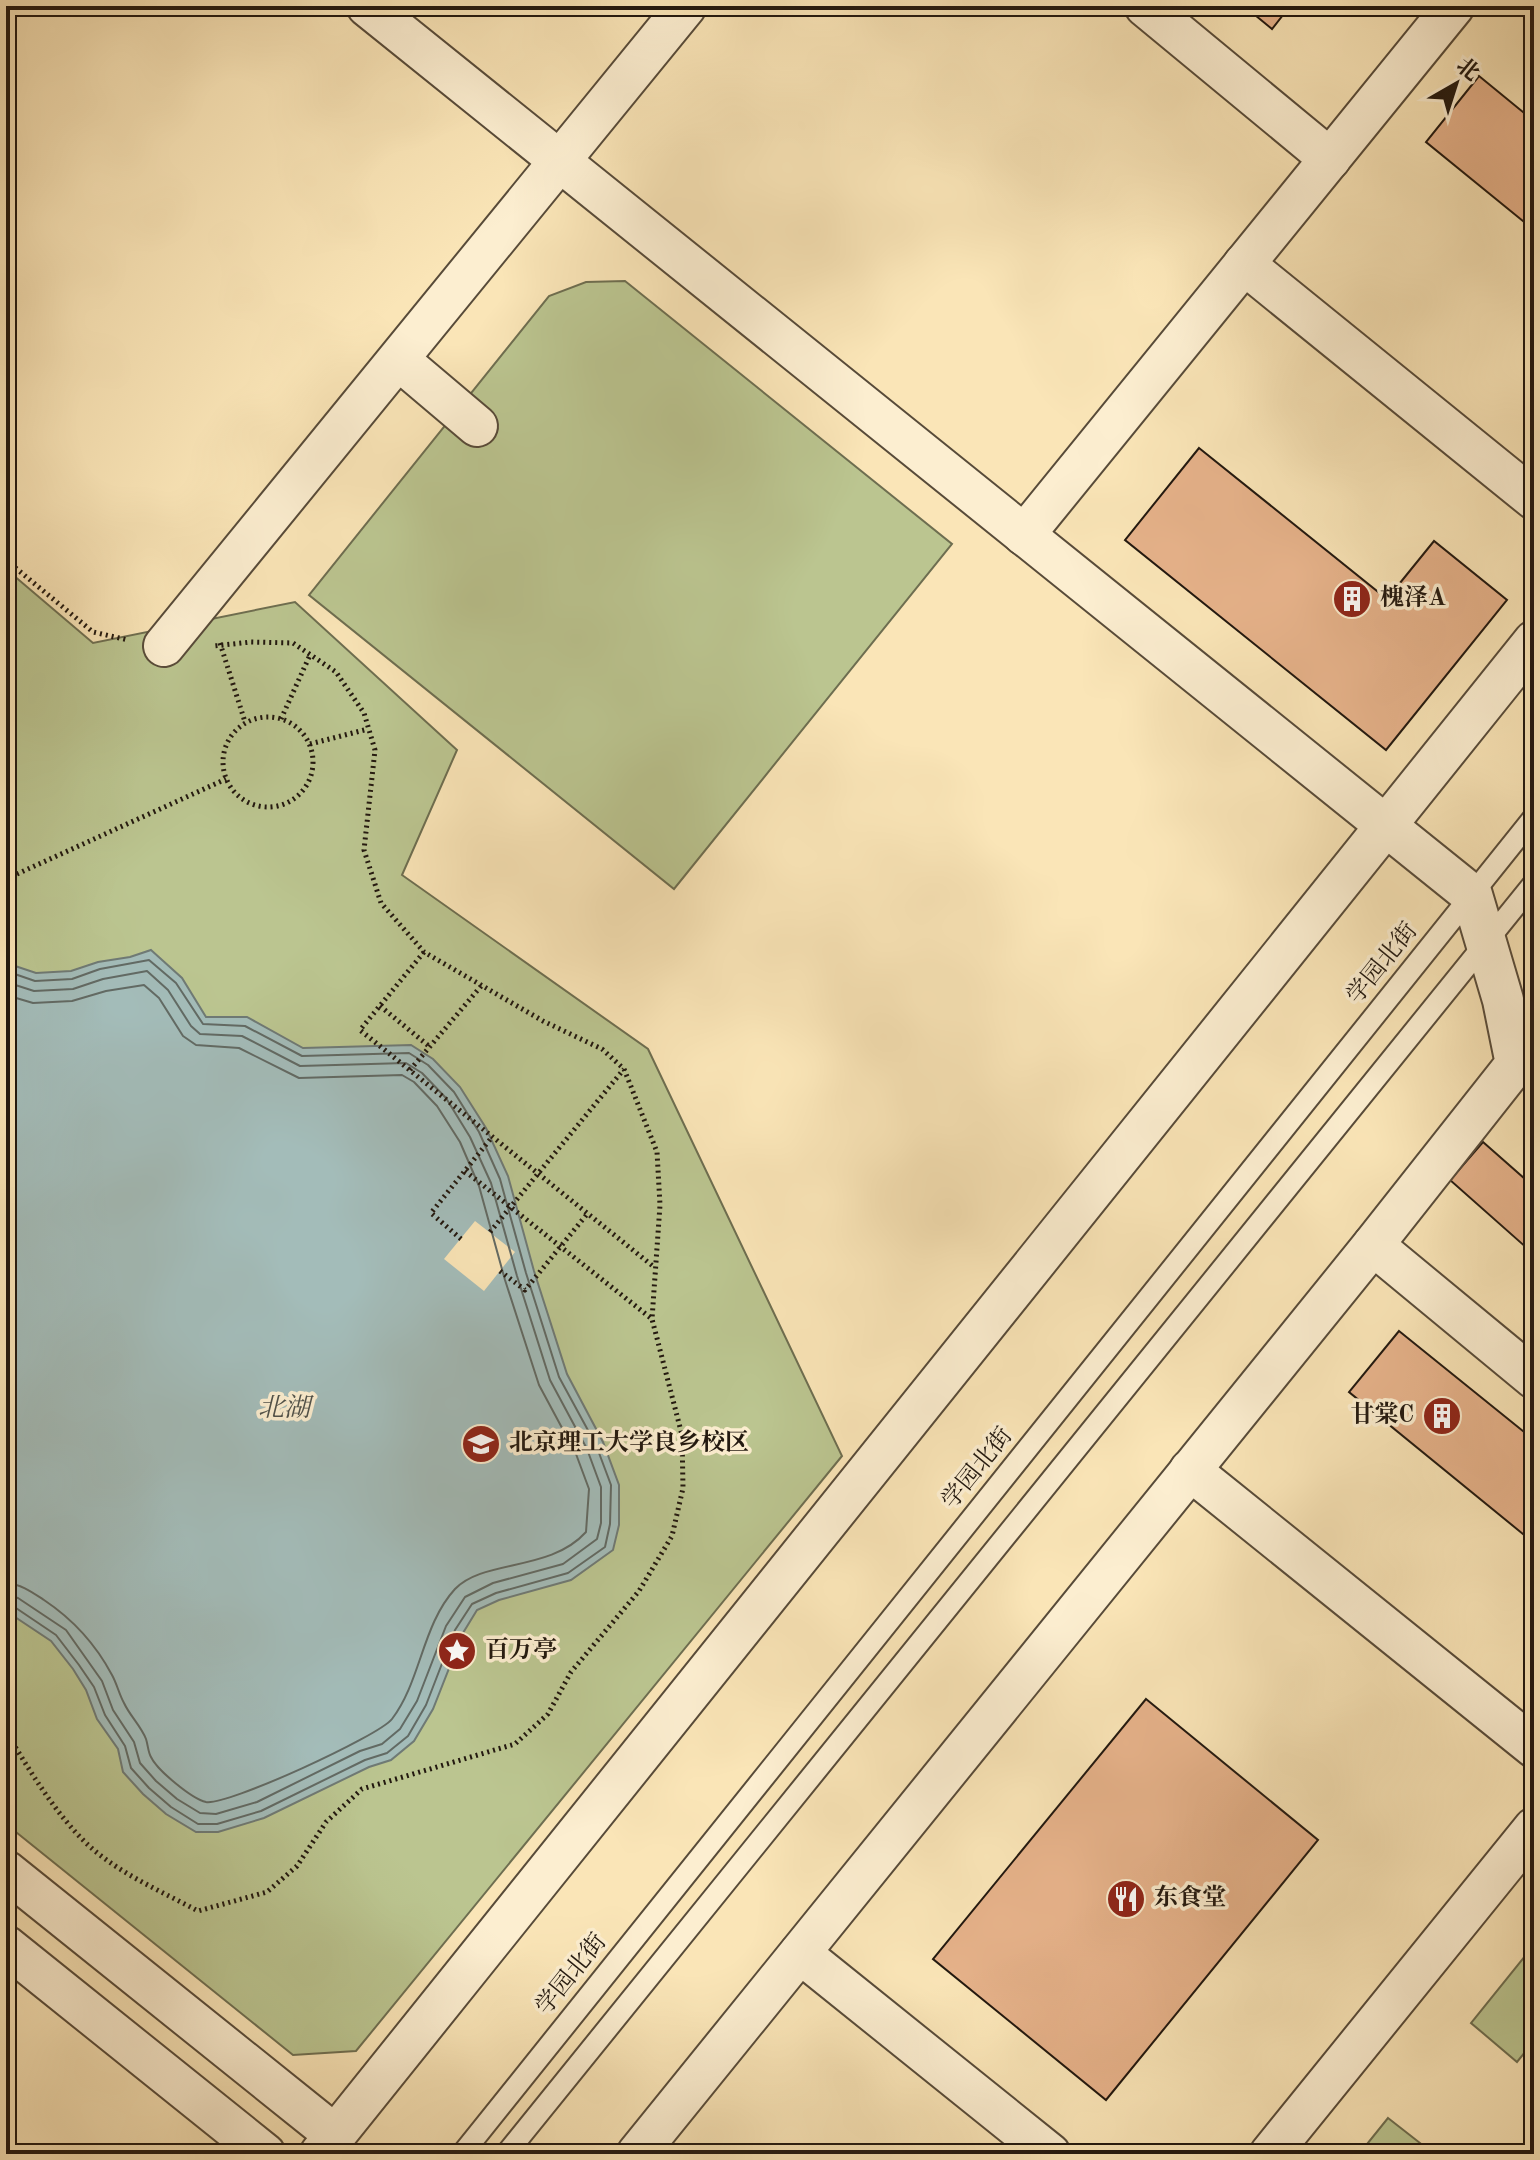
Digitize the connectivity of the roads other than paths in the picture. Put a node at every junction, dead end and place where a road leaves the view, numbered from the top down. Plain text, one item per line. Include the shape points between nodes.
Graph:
1 (367, 6) edge
2 (686, 6) edge
3 (1145, 6) edge
4 (1454, 6) edge
5 (1330, 159) junction
6 (560, 161) junction
7 (1244, 264) junction
8 (399, 360) junction
9 (477, 426) dead end
10 (1534, 499) edge
11 (1024, 535) junction
12 (1534, 641) edge
13 (164, 646) road end
14 (1534, 817) edge
15 (1385, 825) junction
16 (1534, 883) edge
17 (1472, 895) junction
18 (1486, 943) junction
19 (1373, 1245) junction
20 (1534, 1378) edge
21 (1190, 1470) junction
22 (1534, 1747) edge
23 (1534, 1828) edge
24 (6, 1871) edge
25 (6, 1946) edge
26 (800, 1953) junction
27 (328, 2144) edge
28 (265, 2154) edge
29 (462, 2154) edge
30 (506, 2154) edge
31 (637, 2154) edge
32 (1050, 2154) edge
33 (1270, 2154) edge

1 - 6 street
2 - 6 street
3 - 5 street
4 - 5 street
5 - 7 street
6 - 8 street
6 - 11 street
7 - 10 street
7 - 11 street
8 - 9 street
8 - 13 street
11 - 15 street
12 - 15 street
14 - 17 lane, 学园北街
15 - 17 street
15 - 27 street
16 - 18 lane
17 - 18 street
17 - 29 lane, 学园北街
18 - 19 street via 1516,1064
18 - 30 lane
19 - 20 street
19 - 21 street
21 - 22 street
21 - 26 street
23 - 33 street
24 - 27 street
25 - 28 street
26 - 31 street
26 - 32 street

